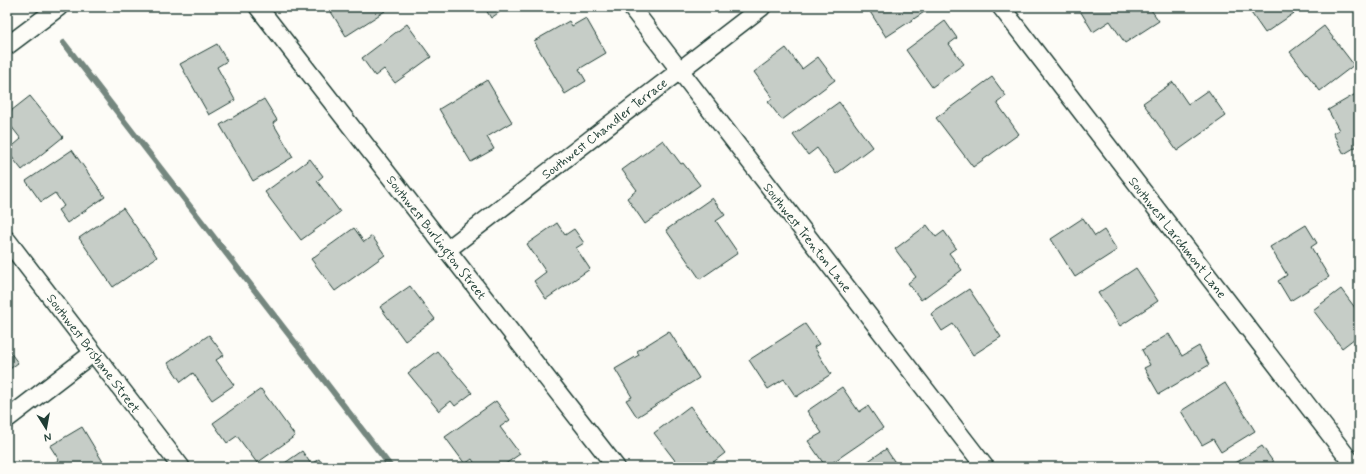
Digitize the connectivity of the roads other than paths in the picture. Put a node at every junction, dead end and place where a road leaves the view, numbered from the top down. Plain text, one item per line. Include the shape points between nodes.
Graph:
1 (59, 7) edge
2 (258, 7) edge
3 (631, 7) edge
4 (762, 7) edge
5 (1001, 7) edge
6 (7, 46) edge
7 (679, 70) junction
8 (7, 240) edge
9 (447, 250) junction
10 (93, 353) junction
11 (7, 420) edge
12 (181, 467) edge
13 (616, 467) edge
14 (985, 467) edge
15 (1355, 467) edge

1 - 6 street
2 - 9 street, Southwest Burlington Street
3 - 7 street, Southwest Trenton Lane
4 - 7 street, Southwest Chandler Terrace
5 - 15 street, Southwest Larchmont Lane
7 - 9 street, Southwest Chandler Terrace
7 - 14 street, Southwest Trenton Lane
8 - 10 street, Southwest Brisbane Street
9 - 13 street, Southwest Burlington Street
10 - 11 street
10 - 12 street, Southwest Brisbane Street

